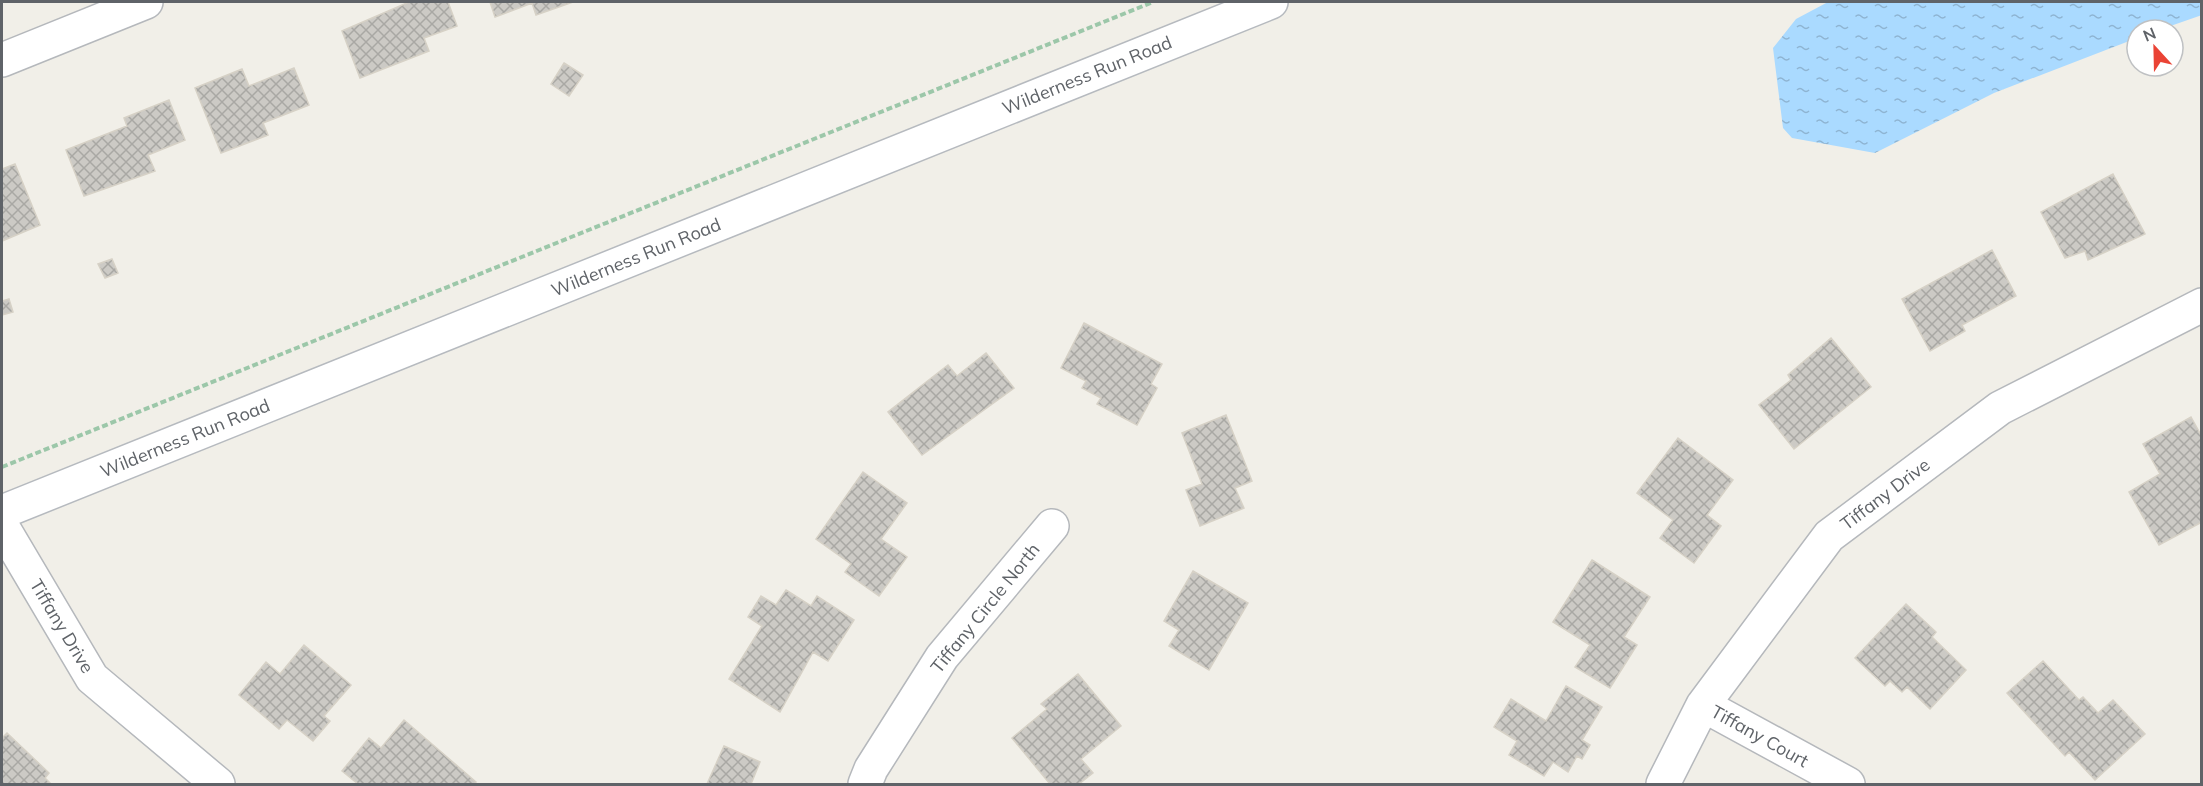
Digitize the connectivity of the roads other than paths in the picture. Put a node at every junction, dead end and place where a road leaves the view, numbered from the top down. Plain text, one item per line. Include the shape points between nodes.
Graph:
1 (146, 2) edge
2 (1270, 2) edge
3 (2, 60) edge
4 (2202, 305) edge
5 (2, 512) edge
6 (2, 526) edge
7 (1052, 526) dead end
8 (1703, 705) junction
9 (218, 784) edge
10 (864, 784) edge
11 (1662, 784) edge
12 (1848, 784) edge

1 - 3 street
2 - 5 street, Wilderness Run Road
4 - 8 street, Tiffany Drive via 2000,408 1829,536
6 - 9 street, Tiffany Drive via 92,678
7 - 10 street, Tiffany Circle North via 942,657
8 - 11 street, Tiffany Drive
8 - 12 street, Tiffany Court

